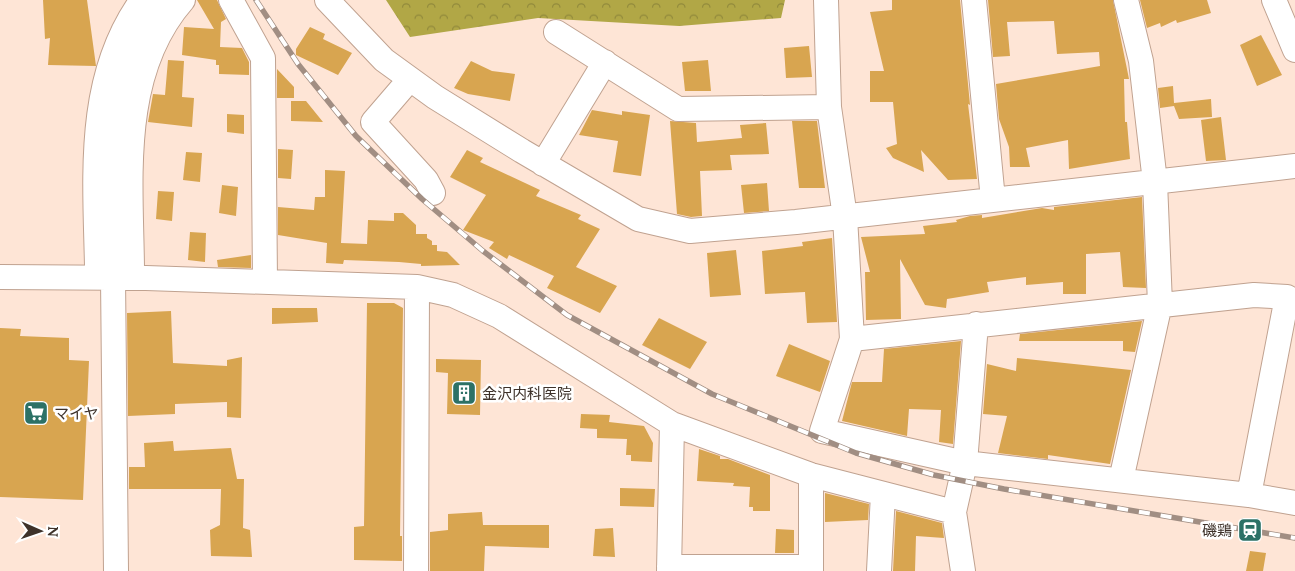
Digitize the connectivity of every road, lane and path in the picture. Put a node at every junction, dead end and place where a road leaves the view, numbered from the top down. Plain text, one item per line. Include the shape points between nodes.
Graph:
1 (142, 0) edge
2 (160, 0) edge
3 (183, 0) edge
4 (231, 0) edge
5 (327, 0) edge
6 (826, 0) edge
7 (974, 0) edge
8 (1126, 0) edge
9 (1274, 0) edge
10 (556, 32) dead end
11 (1295, 50) edge
12 (605, 62) junction
13 (410, 79) junction
14 (829, 107) junction
15 (543, 164) junction
16 (1295, 166) edge
17 (1155, 182) junction
18 (433, 193) dead end
19 (993, 200) junction
20 (845, 217) junction
21 (114, 271) junction
22 (0, 277) edge
23 (265, 282) junction
24 (417, 287) junction
25 (1291, 299) edge
26 (1160, 304) junction
27 (976, 324) junction
28 (852, 339) junction
29 (672, 424) junction
30 (965, 463) junction
31 (811, 475) junction
32 (1121, 480) junction
33 (883, 494) junction
34 (1249, 494) junction
35 (1295, 504) edge
36 (954, 512) junction
37 (669, 569) edge
38 (811, 569) edge
39 (116, 571) edge
40 (416, 571) edge
41 (879, 571) edge
42 (963, 571) edge

1 - 21 street via 112,53 98,116 95,176
2 - 21 street via 149,13 128,66 114,128
3 - 21 street via 170,15 152,49 139,88
4 - 23 street via 263,58
5 - 13 street via 384,60
6 - 14 street
7 - 19 street
8 - 17 street via 1141,61
9 - 11 street
10 - 12 street
12 - 14 street via 678,109
12 - 15 street
13 - 15 street
13 - 18 street via 373,122 426,180
14 - 20 street
15 - 20 street via 638,219 690,231
16 - 17 street
17 - 19 street
17 - 26 street
19 - 20 street
20 - 28 street
21 - 22 street
21 - 23 street
21 - 39 street
23 - 24 street
24 - 29 street via 453,295 499,316
24 - 40 street
25 - 26 street via 1254,295
25 - 34 street
26 - 27 street
26 - 32 street
27 - 28 street
27 - 30 street
28 - 30 street via 822,431
29 - 31 street
29 - 37 street
30 - 32 street
30 - 36 street
31 - 33 street
31 - 38 street
32 - 34 street
33 - 36 street
33 - 41 street
34 - 35 street
36 - 42 street
37 - 38 street

